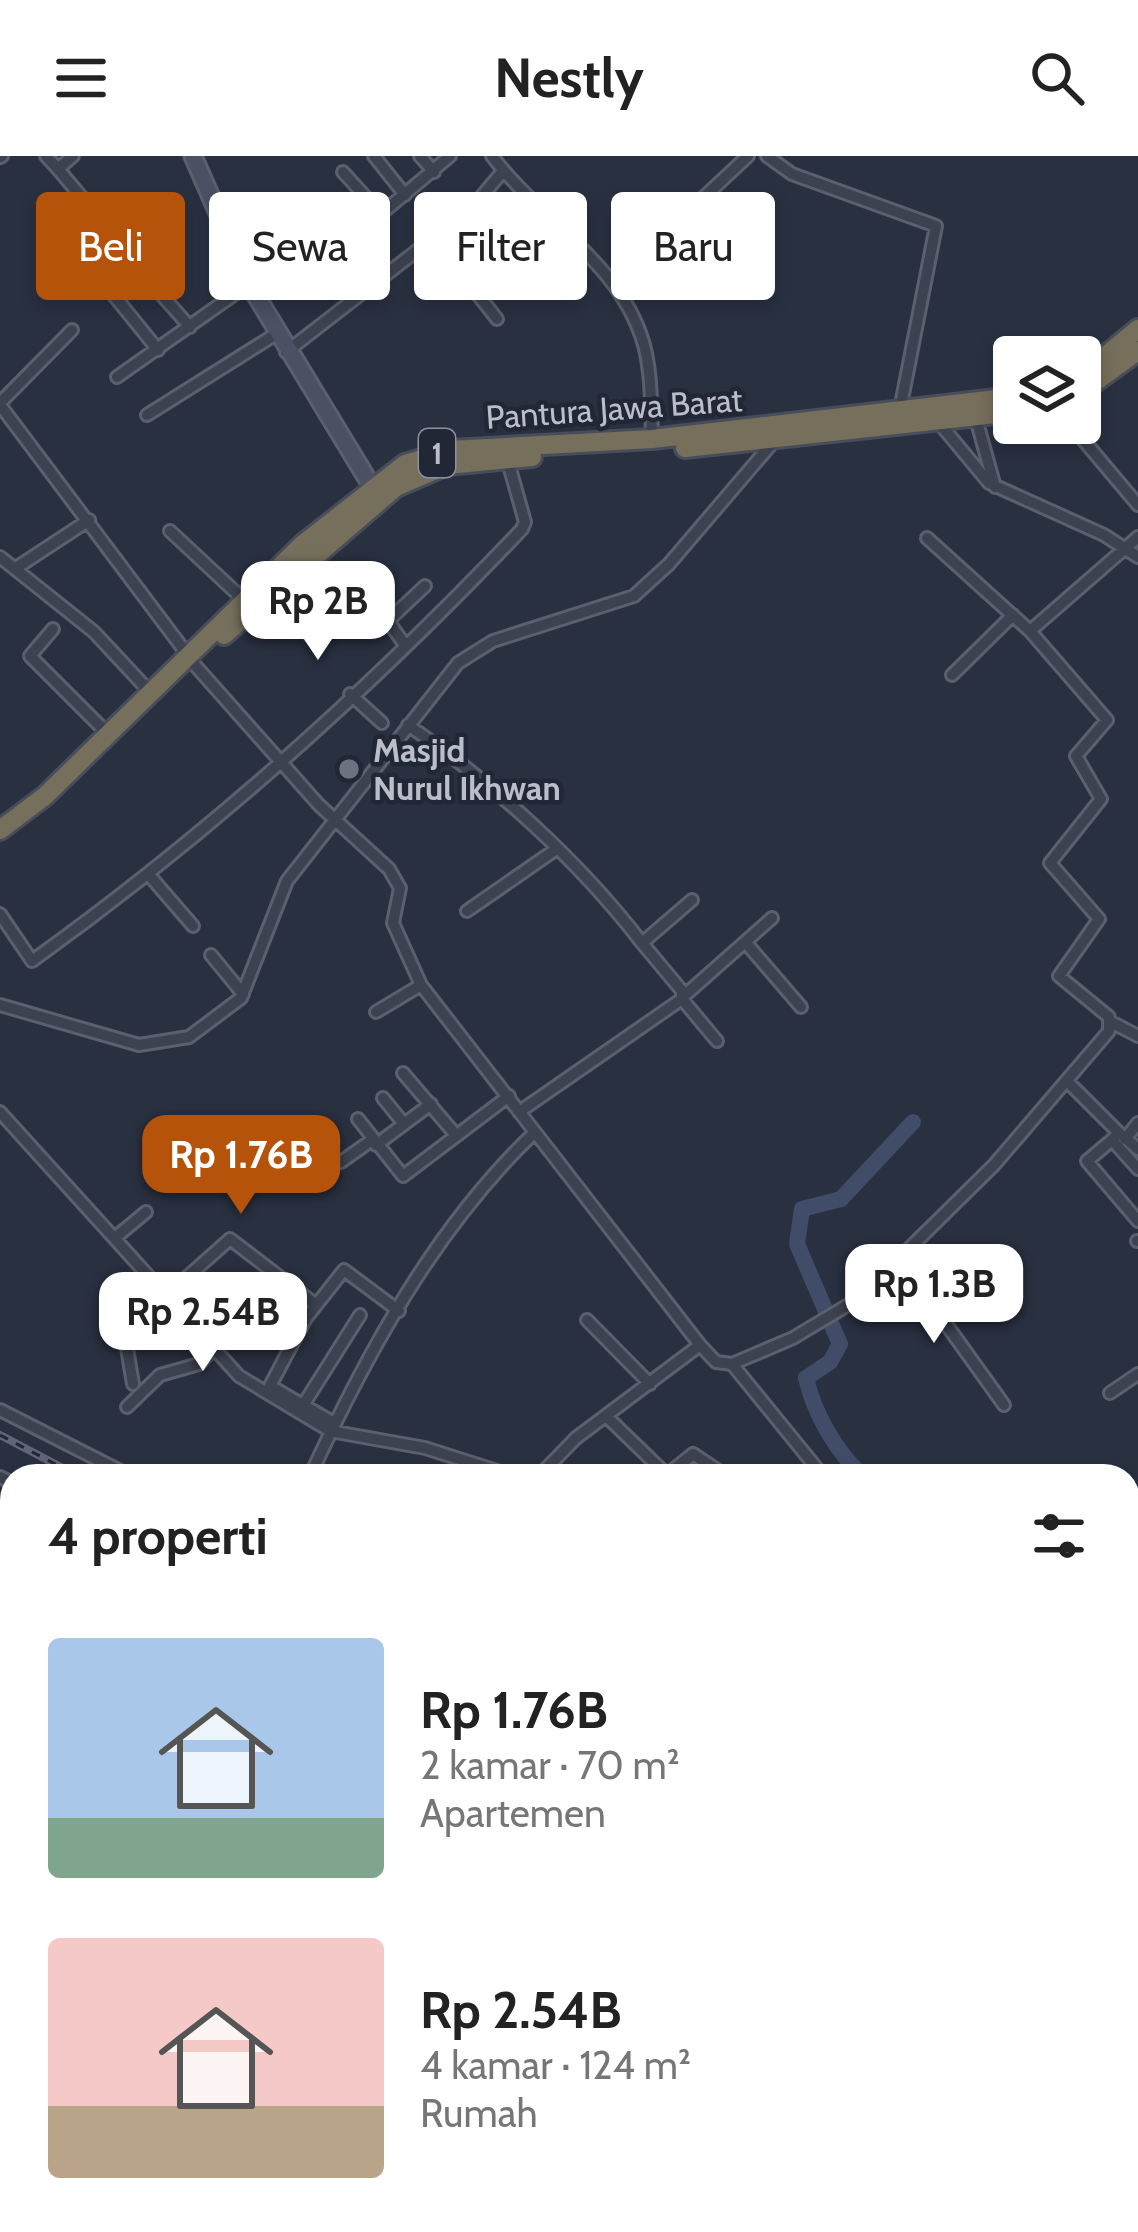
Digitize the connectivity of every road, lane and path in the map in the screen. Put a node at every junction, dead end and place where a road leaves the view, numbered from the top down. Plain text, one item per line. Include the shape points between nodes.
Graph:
1 (46, 156) edge
2 (73, 156) edge
3 (193, 156) edge
4 (374, 156) edge
5 (420, 156) edge
6 (450, 156) edge
7 (492, 156) edge
8 (748, 156) edge
9 (767, 156) edge
10 (58, 169) junction
11 (503, 171) junction
12 (343, 172) dead end
13 (434, 172) junction
14 (77, 192) edge
15 (485, 192) edge
16 (710, 192) edge
17 (209, 193) edge
18 (405, 195) junction
19 (414, 254) edge
20 (611, 279) edge
21 (227, 300) edge
22 (258, 300) edge
23 (482, 300) edge
24 (622, 300) edge
25 (497, 319) dead end
26 (190, 327) junction
27 (1138, 328) edge
28 (72, 330) dead end
29 (276, 334) junction
30 (158, 350) junction
31 (1138, 351) edge
32 (286, 352) junction
33 (1101, 359) edge
34 (117, 376) dead end
35 (1101, 378) edge
36 (0, 404) edge
37 (993, 404) edge
38 (900, 410) junction
39 (974, 411) junction
40 (993, 411) edge
41 (148, 415) dead end
42 (940, 424) junction
43 (652, 439) junction
44 (774, 441) junction
45 (1087, 444) edge
46 (507, 458) junction
47 (995, 487) junction
48 (375, 492) junction
49 (1138, 505) edge
50 (89, 520) junction
51 (170, 531) dead end
52 (1138, 537) edge
53 (927, 538) dead end
54 (1126, 547) junction
55 (0, 557) edge
56 (1138, 557) edge
57 (16, 568) junction
58 (356, 575) dead end
59 (424, 586) dead end
60 (271, 593) junction
61 (374, 596) junction
62 (244, 600) junction
63 (1013, 615) junction
64 (390, 619) junction
65 (53, 629) dead end
66 (1030, 631) junction
67 (405, 645) junction
68 (190, 659) junction
69 (952, 675) dead end
70 (149, 692) junction
71 (350, 694) junction
72 (382, 723) dead end
73 (408, 725) junction
74 (109, 734) junction
75 (281, 759) junction
76 (335, 819) junction
77 (0, 830) edge
78 (0, 844) edge
79 (555, 850) junction
80 (149, 875) junction
81 (692, 900) dead end
82 (467, 911) dead end
83 (0, 914) edge
84 (772, 918) dead end
85 (194, 926) dead end
86 (642, 943) junction
87 (746, 943) junction
88 (211, 956) dead end
89 (421, 985) junction
90 (243, 994) junction
91 (683, 998) junction
92 (0, 1005) edge
93 (801, 1007) dead end
94 (376, 1012) dead end
95 (1111, 1022) junction
96 (1138, 1036) edge
97 (717, 1041) dead end
98 (403, 1073) dead end
99 (1067, 1082) junction
100 (509, 1096) junction
101 (383, 1098) dead end
102 (431, 1104) junction
103 (0, 1112) edge
104 (519, 1112) junction
105 (358, 1119) dead end
106 (1138, 1123) edge
107 (404, 1124) junction
108 (455, 1134) junction
109 (533, 1134) junction
110 (1119, 1137) junction
111 (374, 1142) junction
112 (1138, 1149) edge
113 (341, 1162) dead end
114 (1138, 1169) edge
115 (146, 1212) dead end
116 (1138, 1221) edge
117 (116, 1237) junction
118 (901, 1260) junction
119 (167, 1295) junction
120 (315, 1304) junction
121 (399, 1311) junction
122 (360, 1315) dead end
123 (587, 1320) dead end
124 (700, 1345) junction
125 (212, 1350) junction
126 (732, 1364) junction
127 (1138, 1374) edge
128 (133, 1384) dead end
129 (650, 1384) junction
130 (268, 1390) junction
131 (1109, 1394) dead end
132 (1004, 1405) dead end
133 (128, 1407) dead end
134 (300, 1409) junction
135 (0, 1410) edge
136 (606, 1416) junction
137 (332, 1427) junction
138 (106, 1464) edge
139 (315, 1464) edge
140 (458, 1464) edge
141 (552, 1464) edge
142 (656, 1464) edge
143 (681, 1464) edge
144 (708, 1464) edge
145 (813, 1464) edge

1 - 10 street
2 - 10 street
3 - 17 street
4 - 18 street
5 - 13 street
6 - 13 street
7 - 11 street
8 - 16 street
9 - 38 street via 792,174 936,226
10 - 14 street
11 - 15 street
11 - 20 street
12 - 18 street via 381,214
13 - 18 street
19 - 32 street
21 - 26 street
22 - 29 street
23 - 25 street
24 - 43 street via 645,349
26 - 30 street
26 - 30 street via 120,248 95,272
27 - 33 highway
28 - 36 street
29 - 32 street
29 - 41 street
30 - 34 street
31 - 35 highway
32 - 48 street
36 - 50 street
37 - 39 highway, Pantura Jawa Barat / 1
38 - 39 highway, Pantura Jawa Barat / 1
38 - 43 highway, Pantura Jawa Barat / 1
39 - 40 highway, 1
39 - 42 highway, 1
39 - 47 street
42 - 44 highway, 1
42 - 47 street
43 - 48 highway, Pantura Jawa Barat / 1 via 451,450 405,464
44 - 46 highway, 1
44 - 73 street via 649,584 619,603 476,648
45 - 49 street
46 - 48 highway, 1 via 432,469
46 - 67 street via 525,525
47 - 54 street
48 - 60 highway, 1
48 - 62 highway, Pantura Jawa Barat / 1
50 - 57 street
50 - 68 street
51 - 62 street
52 - 54 street
53 - 63 street
54 - 56 street
54 - 66 street
55 - 57 street
57 - 70 street via 94,632
58 - 61 street
59 - 64 street
60 - 61 street via 314,640
60 - 68 highway, 1
61 - 64 street
62 - 68 highway, Pantura Jawa Barat / 1
63 - 66 street
63 - 69 street
64 - 67 street
65 - 74 street via 30,656
66 - 95 street via 1107,720 1076,756 1101,799 1050,863 1099,919 1059,976
67 - 71 street
68 - 70 highway, Pantura Jawa Barat / 1
68 - 75 street
68 - 78 highway, 1 via 57,799
70 - 74 highway, Pantura Jawa Barat / 1
71 - 72 street
71 - 75 street
73 - 76 street
73 - 79 street via 471,770
74 - 77 highway, Pantura Jawa Barat / 1
75 - 76 street
75 - 80 street
76 - 89 street via 398,881 393,923
76 - 90 street via 278,896
79 - 82 street
79 - 86 street
80 - 83 street via 30,962
80 - 85 street
81 - 86 street
84 - 87 street
86 - 91 street
87 - 91 street
87 - 93 street
88 - 90 street
89 - 94 street
89 - 100 street
90 - 92 street via 208,1027 158,1045 104,1039
91 - 97 street
91 - 104 street
95 - 96 street
95 - 99 street
98 - 102 street
99 - 110 street
99 - 118 street
100 - 104 street
100 - 108 street
101 - 107 street
102 - 107 street
102 - 108 street
103 - 117 street
104 - 109 street
105 - 111 street
106 - 110 street
107 - 111 street
108 - 111 street via 403,1176
109 - 121 street via 461,1208
109 - 124 street
110 - 112 street
110 - 114 street
110 - 116 street via 1088,1161
111 - 113 street
115 - 117 street
117 - 119 street
118 - 126 street via 825,1320
118 - 132 street
119 - 120 street via 230,1239
119 - 125 street
119 - 128 street via 126,1342
120 - 121 street via 344,1270
120 - 130 street
121 - 137 street
122 - 134 street
123 - 129 street
124 - 126 street via 716,1362
124 - 129 street
125 - 130 street
125 - 133 street via 196,1366 160,1375
126 - 145 street
127 - 131 street
129 - 136 street
130 - 134 street
134 - 137 street
135 - 138 street
136 - 141 street
136 - 142 street
137 - 139 street
137 - 140 street
143 - 144 street via 693,1454

